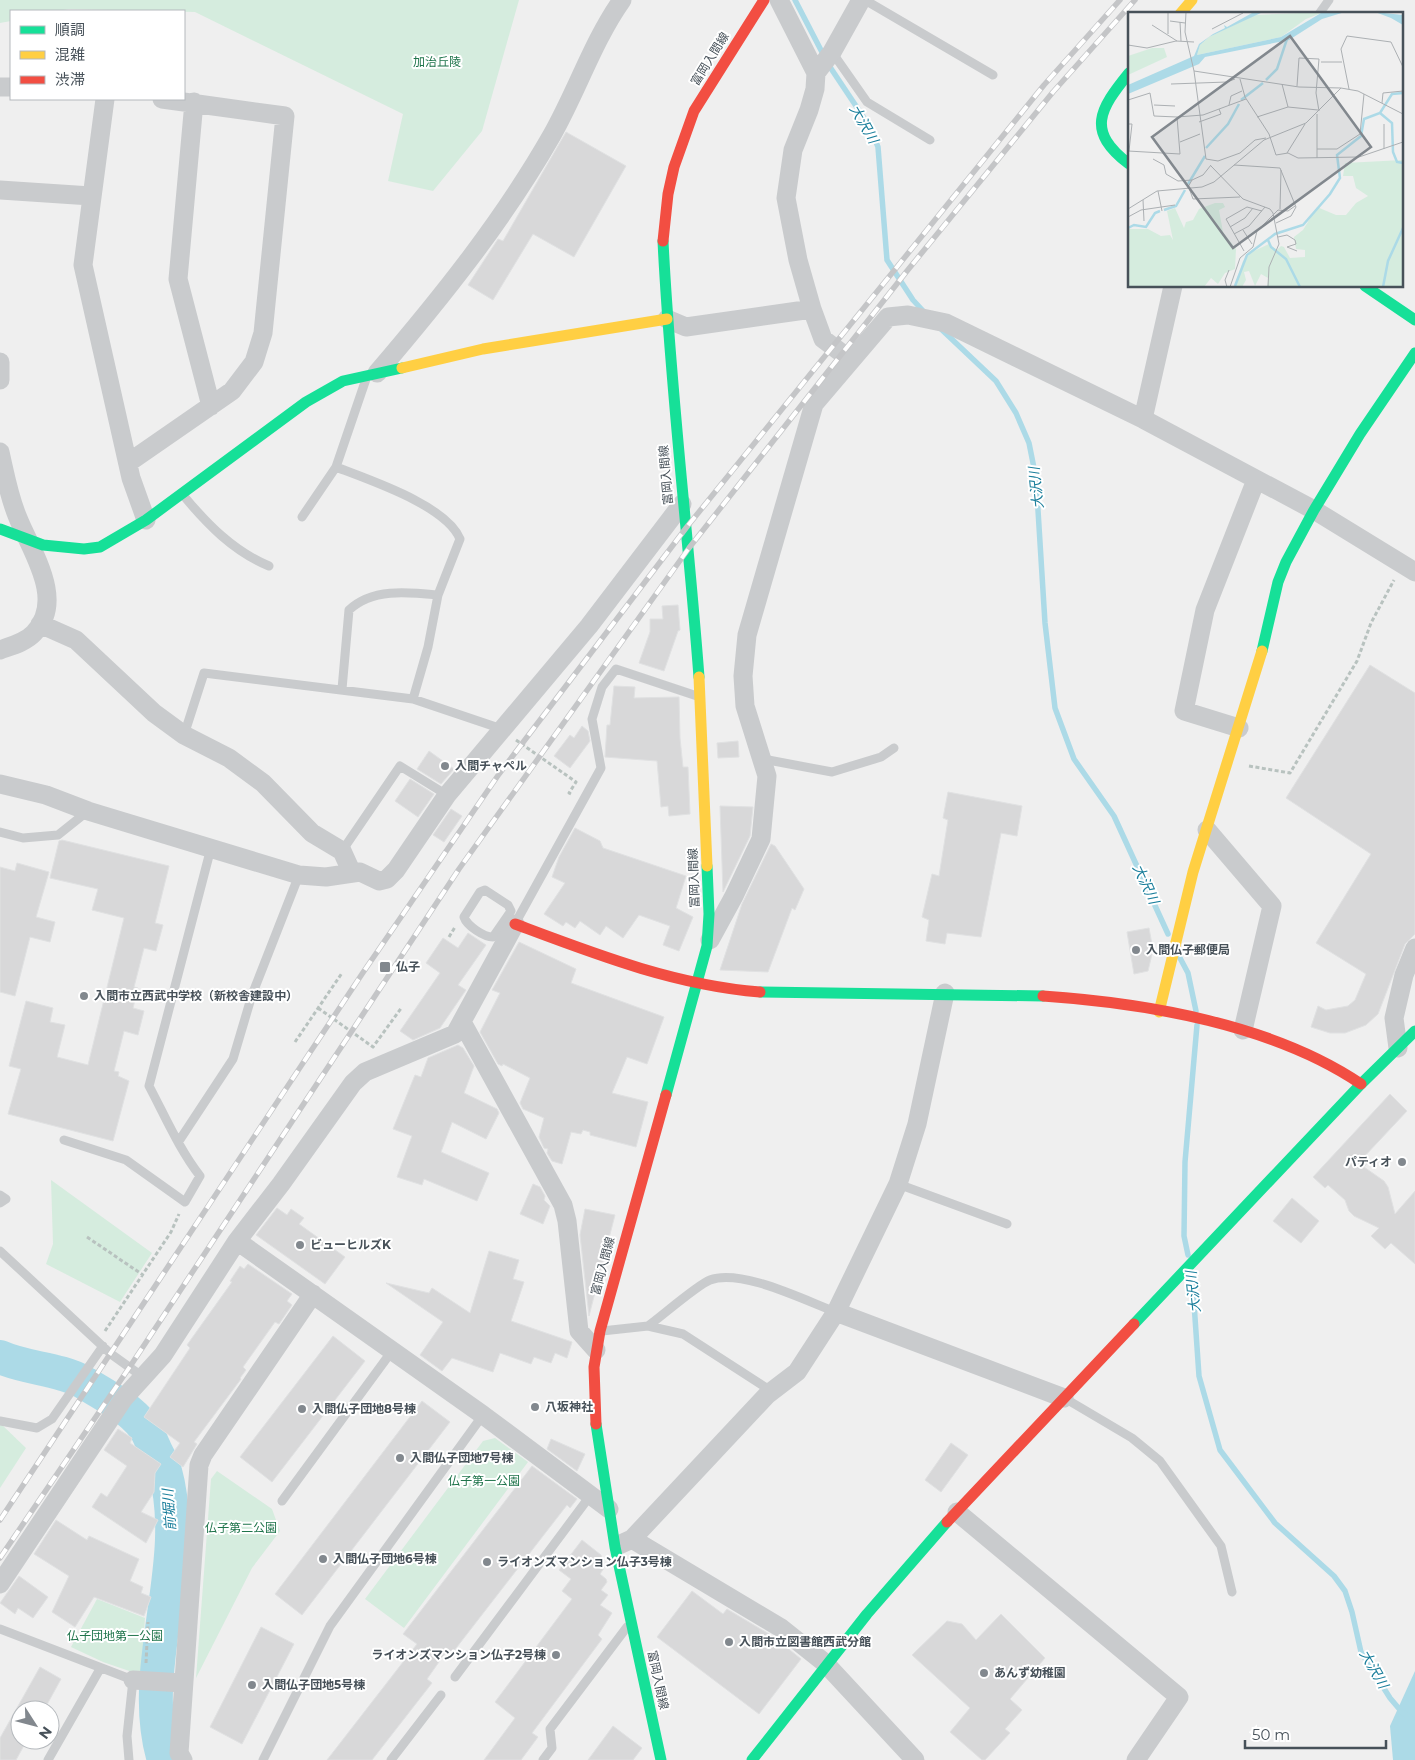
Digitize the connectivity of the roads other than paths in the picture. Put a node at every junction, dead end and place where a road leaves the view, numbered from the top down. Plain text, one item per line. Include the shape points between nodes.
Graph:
1 (622, 0) edge
2 (764, 0) edge
3 (779, 0) edge
4 (861, 0) edge
5 (865, 0) edge
6 (1192, 0) edge
7 (1329, 0) edge
8 (1182, 12) edge
9 (1320, 12) edge
10 (831, 53) junction
11 (816, 72) junction
12 (1128, 74) edge
13 (993, 75) dead end
14 (105, 100) edge
15 (173, 100) edge
16 (194, 102) junction
17 (930, 140) dead end
18 (1128, 163) edge
19 (0, 190) edge
20 (92, 196) junction
21 (1173, 288) edge
22 (1368, 288) edge
23 (812, 310) junction
24 (667, 319) junction
25 (1415, 320) edge
26 (1415, 353) edge
27 (851, 360) junction
28 (0, 362) edge
29 (372, 375) junction
30 (0, 380) edge
31 (211, 406) junction
32 (1143, 419) junction
33 (0, 452) edge
34 (128, 463) junction
35 (336, 467) junction
36 (1256, 480) junction
37 (4, 482) edge
38 (182, 495) junction
39 (682, 504) junction
40 (1314, 510) junction
41 (302, 517) dead end
42 (146, 520) junction
43 (0, 528) edge
44 (30, 540) junction
45 (269, 566) dead end
46 (1408, 568) edge
47 (438, 595) junction
48 (40, 624) junction
49 (0, 650) edge
50 (342, 689) junction
51 (700, 697) junction
52 (413, 699) junction
53 (1239, 728) junction
54 (508, 733) junction
55 (184, 735) junction
56 (894, 748) dead end
57 (762, 759) junction
58 (0, 784) edge
59 (447, 795) junction
60 (88, 811) junction
61 (1207, 830) junction
62 (0, 832) edge
63 (210, 848) junction
64 (342, 851) junction
65 (352, 873) junction
66 (300, 875) junction
67 (511, 922) junction
68 (706, 946) junction
69 (1415, 948) edge
70 (696, 984) junction
71 (945, 993) junction
72 (1159, 1012) junction
73 (462, 1022) junction
74 (1244, 1030) junction
75 (1415, 1031) edge
76 (1398, 1048) junction
77 (1361, 1084) junction
78 (64, 1140) dead end
79 (179, 1141) junction
80 (898, 1184) junction
81 (0, 1195) edge
82 (0, 1203) edge
83 (1007, 1224) dead end
84 (237, 1241) junction
85 (0, 1250) edge
86 (313, 1294) junction
87 (836, 1312) junction
88 (648, 1326) junction
89 (600, 1331) junction
90 (101, 1343) junction
91 (392, 1350) junction
92 (596, 1350) junction
93 (143, 1377) junction
94 (767, 1395) junction
95 (1064, 1398) junction
96 (483, 1415) junction
97 (0, 1421) edge
98 (590, 1496) junction
99 (282, 1501) dead end
100 (609, 1510) junction
101 (957, 1512) junction
102 (624, 1543) junction
103 (0, 1584) edge
104 (1232, 1592) dead end
105 (631, 1621) junction
106 (0, 1629) edge
107 (825, 1663) junction
108 (100, 1669) junction
109 (455, 1676) dead end
110 (139, 1680) junction
111 (183, 1683) junction
112 (441, 1695) dead end
113 (48, 1760) edge
114 (129, 1760) edge
115 (183, 1760) edge
116 (262, 1760) edge
117 (391, 1760) edge
118 (543, 1760) edge
119 (661, 1760) edge
120 (752, 1760) edge
121 (915, 1760) edge
122 (1136, 1760) edge

1 - 29 street via 606,23 552,135 470,260
2 - 24 street, 富岡入間線 via 694,111 674,167 662,237
3 - 11 street
4 - 10 street
5 - 13 lane
6 - 8 street
7 - 9 lane
10 - 11 street
10 - 17 lane via 867,102
11 - 23 street via 809,110 793,150 786,198
12 - 18 street via 1107,102 1100,132 1104,144
14 - 20 street
15 - 16 street
16 - 31 street via 178,279
16 - 31 street via 285,116 262,333 254,362 232,391
19 - 20 street
20 - 34 street via 83,265
21 - 32 street
22 - 25 street
23 - 24 street via 686,326
23 - 27 street via 823,339
24 - 29 street via 483,349
24 - 39 street, 富岡入間線
26 - 40 street
27 - 32 street via 888,317 908,315 946,323
27 - 57 street via 814,404 747,635 743,676 745,706
28 - 30 street
29 - 35 lane
29 - 38 street via 343,381 306,402
31 - 34 street
32 - 36 street
33 - 37 street
34 - 42 street
35 - 41 lane
35 - 47 lane via 420,502 456,530 460,539
36 - 40 street
36 - 53 street via 1205,610 1184,711
37 - 44 street via 18,520
38 - 42 street
38 - 45 lane via 212,530 251,558
39 - 51 street, 富岡入間線 via 689,548
39 - 54 street
40 - 46 street
40 - 53 street via 1278,582 1258,670
42 - 44 street via 100,547 68,548
43 - 44 street
44 - 48 street via 42,569 47,604
47 - 50 lane via 404,592 360,600 349,610
47 - 52 lane
48 - 49 street via 26,639
48 - 55 street via 76,640 154,713
50 - 52 lane
50 - 55 lane via 204,673
51 - 67 lane via 616,669 602,687 592,719 601,768
51 - 68 street, 富岡入間線 via 709,914
52 - 54 lane
53 - 61 street
54 - 59 street
55 - 64 street via 248,772 312,833
56 - 57 lane via 881,756 832,772
57 - 68 street via 767,776 761,839
58 - 60 street via 46,795
59 - 64 lane via 400,766
59 - 65 street via 387,880 379,881 360,872
60 - 62 lane via 58,835 23,838
60 - 63 street
61 - 72 street via 1193,872
61 - 74 street via 1272,906
63 - 66 street
63 - 79 lane via 149,1086
64 - 65 street
65 - 66 street via 326,877
66 - 79 lane via 252,995 233,1059
67 - 67 lane via 489,937 466,922 464,917 480,892 485,890 510,907
67 - 70 street via 609,958
67 - 73 street
68 - 70 street, 富岡入間線
69 - 76 street via 1404,975 1394,1018
70 - 71 street via 774,993
70 - 89 street, 富岡入間線
71 - 72 street via 1079,999
71 - 80 street via 917,1124
72 - 74 street
73 - 84 street via 455,1034 365,1072 353,1082
73 - 92 street via 563,1205 578,1331
74 - 77 street via 1326,1061
75 - 76 street
76 - 77 street
77 - 95 street
78 - 79 lane via 126,1160 185,1202 200,1176 184,1155
80 - 83 lane
80 - 87 street
81 - 82 lane via 6,1199
84 - 86 street
84 - 93 street via 162,1355
85 - 90 lane
86 - 91 street
86 - 111 street via 203,1455
87 - 88 lane via 755,1282 730,1277 710,1280
87 - 94 street via 797,1372
87 - 95 street
88 - 89 lane
88 - 94 lane via 682,1334 765,1387
89 - 92 street, 富岡入間線
90 - 93 lane
90 - 97 lane via 52,1419 37,1428
91 - 96 street
91 - 99 lane
92 - 100 street, 富岡入間線 via 596,1428
93 - 103 street via 113,1413
94 - 102 street
95 - 101 street
95 - 104 lane via 1132,1438 1160,1461 1221,1546
96 - 98 street
96 - 116 lane via 330,1626
98 - 100 street
98 - 109 lane
100 - 102 street, 富岡入間線
101 - 107 street via 883,1592
101 - 122 street via 1179,1697
102 - 105 street, 富岡入間線
102 - 107 street via 781,1628
105 - 118 lane via 550,1729 552,1748
105 - 119 street, 富岡入間線
106 - 108 lane
107 - 120 street
107 - 121 street
108 - 110 lane
108 - 113 lane
110 - 111 street
110 - 114 lane via 127,1736
111 - 115 street via 179,1753
112 - 117 lane

